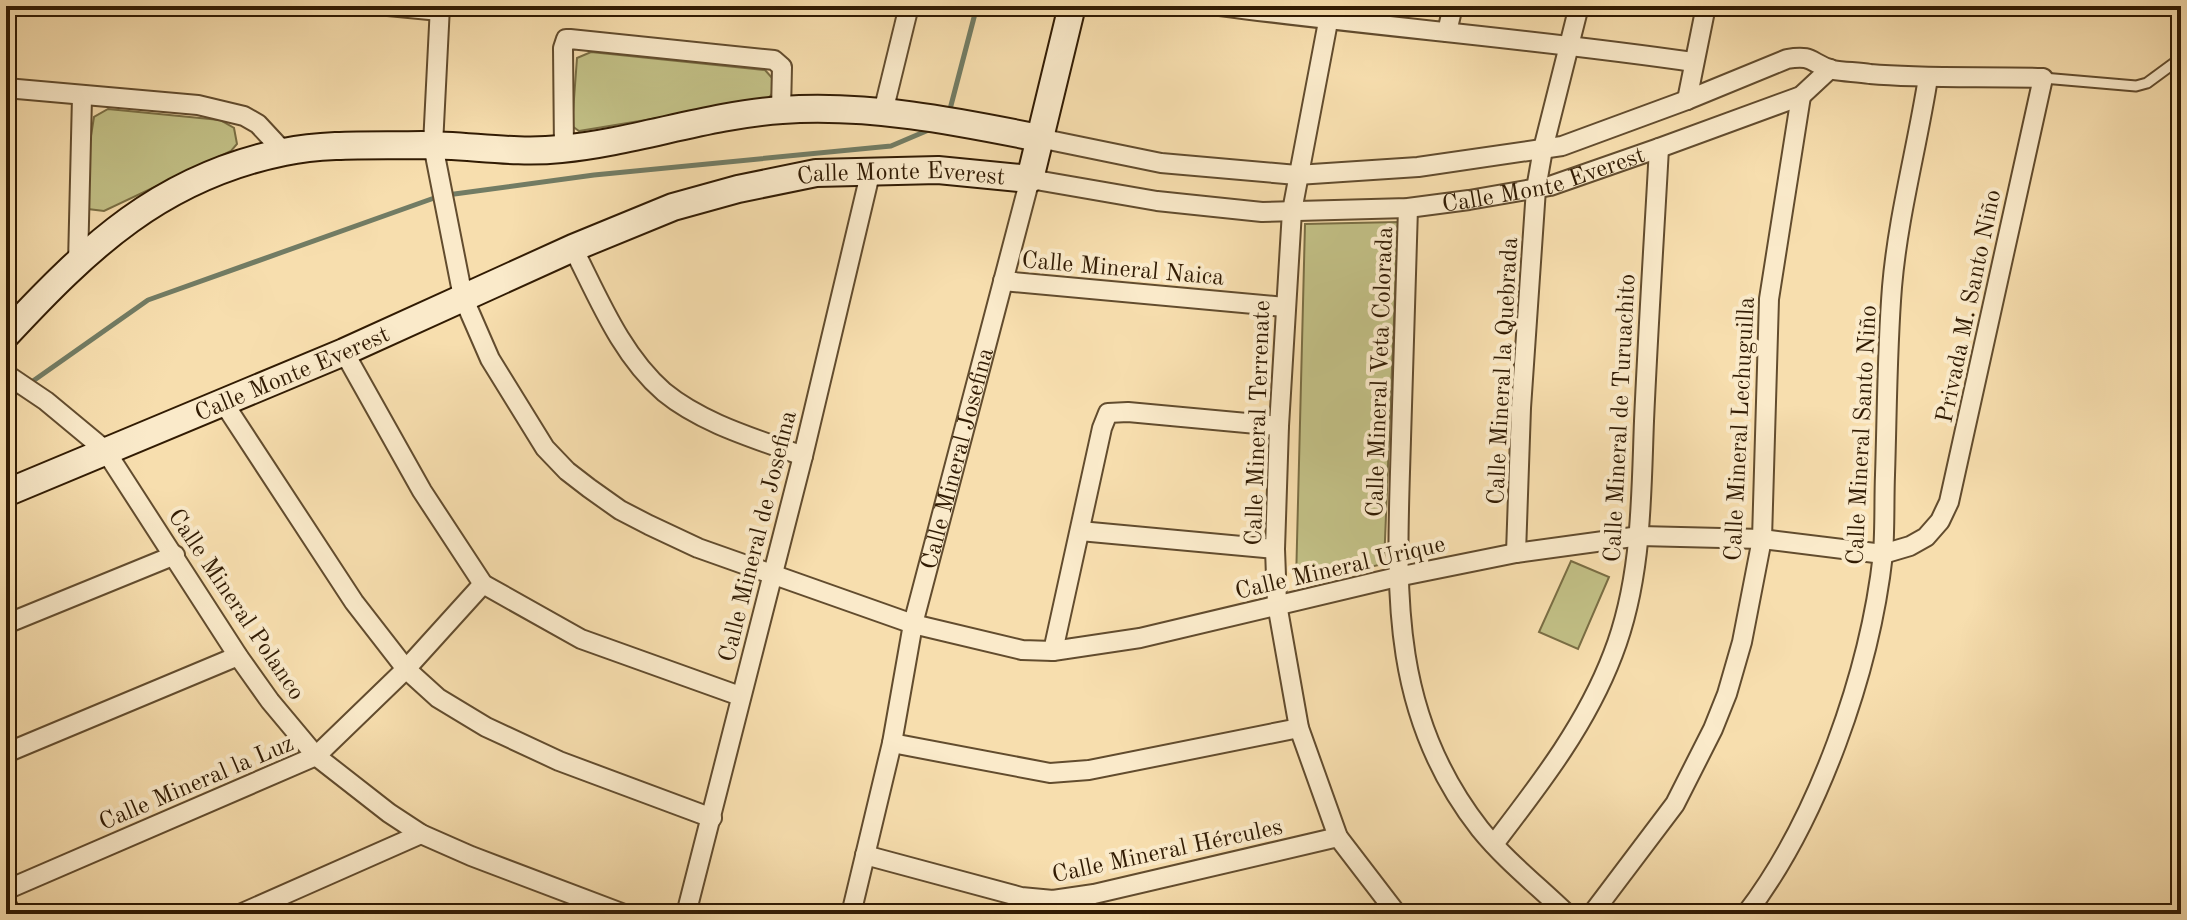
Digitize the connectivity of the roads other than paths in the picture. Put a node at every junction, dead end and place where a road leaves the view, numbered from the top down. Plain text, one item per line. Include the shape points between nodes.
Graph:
1 (388, 6) edge
2 (909, 6) edge
3 (1072, 6) edge
4 (1220, 6) edge
5 (1453, 6) edge
6 (1579, 6) edge
7 (1706, 6) edge
8 (440, 9) edge
9 (1329, 13) edge
10 (1447, 32) junction
11 (1570, 44) junction
12 (2181, 58) edge
13 (1693, 62) junction
14 (1830, 69) junction
15 (1928, 78) junction
16 (2043, 78) junction
17 (6, 88) edge
18 (1801, 96) junction
19 (82, 97) junction
20 (1687, 100) junction
21 (781, 110) junction
22 (883, 112) junction
23 (1039, 138) junction
24 (433, 145) junction
25 (1659, 148) junction
26 (564, 149) junction
27 (1543, 149) junction
28 (284, 152) junction
29 (871, 170) junction
30 (1297, 175) junction
31 (1030, 179) junction
32 (1536, 189) junction
33 (1408, 208) junction
34 (1292, 211) junction
35 (573, 248) junction
36 (78, 263) junction
37 (1003, 281) junction
38 (463, 297) junction
39 (1285, 307) junction
40 (6, 335) edge
41 (344, 352) junction
42 (20, 383) edge
43 (223, 402) junction
44 (1279, 426) junction
45 (105, 450) junction
46 (803, 456) junction
47 (6, 493) edge
48 (1080, 531) junction
49 (1640, 536) junction
50 (1926, 537) joint
51 (1762, 539) junction
52 (1275, 549) junction
53 (1516, 553) junction
54 (1883, 554) junction
55 (175, 555) junction
56 (773, 575) junction
57 (1397, 577) junction
58 (483, 584) junction
59 (1277, 604) junction
60 (6, 624) edge
61 (913, 624) junction
62 (1053, 651) junction
63 (238, 656) junction
64 (406, 669) junction
65 (740, 696) junction
66 (1299, 728) junction
67 (892, 743) junction
68 (6, 753) edge
69 (316, 756) junction
70 (712, 818) junction
71 (421, 834) junction
72 (1338, 837) junction
73 (1494, 844) junction
74 (865, 855) junction
75 (6, 890) edge
76 (6, 903) edge
77 (11, 914) edge
78 (240, 914) edge
79 (624, 914) edge
80 (686, 914) edge
81 (851, 914) edge
82 (1397, 914) edge
83 (1567, 914) edge
84 (1592, 914) edge
85 (1746, 914) edge

1 - 8 street
2 - 22 street
3 - 23 street, Calle Mineral Josefina
4 - 9 street
5 - 10 street
6 - 11 street, Calle Mineral la Quebrada
7 - 13 street
8 - 24 street, Calle Mineral Urique
9 - 10 street
9 - 30 street, Calle Mineral Terrenate
10 - 11 street
11 - 13 street
11 - 27 street, Calle Mineral la Quebrada
12 - 16 lane, Calle Monte Everest via 2136,86
13 - 20 street
14 - 15 street, Calle Monte Everest
14 - 18 street, Calle Monte Everest
14 - 20 street, Calle Monte Everest via 1812,58 1787,59
15 - 16 street, Calle Monte Everest
15 - 54 street, Calle Mineral Santo Niño via 1892,284
16 - 50 street, Privada M. Santo Niño via 1949,502
17 - 19 street
18 - 25 street, Calle Monte Everest
18 - 51 street, Calle Mineral Lechuguilla via 1769,299
19 - 28 street via 198,105 244,116
19 - 36 street
20 - 27 street, Calle Monte Everest
21 - 22 street, Calle Monte Everest
21 - 26 street, Calle Monte Everest
21 - 26 street via 781,63 566,39
22 - 23 street, Calle Monte Everest
23 - 30 street, Calle Monte Everest via 1161,163
23 - 31 street, Calle Mineral Josefina
24 - 26 street, Calle Monte Everest
24 - 28 street, Calle Monte Everest
24 - 38 street, Calle Mineral Urique
25 - 32 street, Calle Monte Everest
25 - 49 street, Calle Mineral de Turuachito
27 - 30 street, Calle Monte Everest via 1405,168
27 - 32 street, Calle Mineral la Quebrada
28 - 36 street, Calle Monte Everest via 224,170 166,196 133,216
29 - 31 street, Calle Monte Everest
29 - 35 street, Calle Monte Everest via 816,173 738,189 673,207
29 - 46 street, Calle Mineral de Josefina
30 - 34 street, Calle Mineral Terrenate
31 - 34 street, Calle Monte Everest via 1157,201
31 - 37 street, Calle Mineral Josefina
32 - 33 street, Calle Monte Everest
32 - 53 street, Calle Mineral la Quebrada
33 - 34 street, Calle Monte Everest
33 - 57 street, Calle Mineral Veta Colorada
34 - 39 street, Calle Mineral Terrenate
35 - 38 street, Calle Monte Everest
35 - 46 street via 609,320 665,392 723,425
36 - 40 street, Calle Monte Everest
37 - 39 street, Calle Mineral Naica
37 - 61 street, Calle Mineral Josefina
38 - 41 street, Calle Monte Everest
38 - 56 street, Calle Mineral Urique via 490,359 529,426 567,471 639,520
39 - 44 street, Calle Mineral Terrenate
41 - 43 street, Calle Monte Everest
41 - 58 street via 422,491
42 - 45 street, Calle Mineral Polanco
43 - 45 street, Calle Monte Everest
43 - 64 street via 354,602
44 - 48 street via 1108,413
44 - 52 street, Calle Mineral Terrenate
45 - 47 street, Calle Monte Everest
45 - 55 street, Calle Mineral Polanco
46 - 56 street, Calle Mineral de Josefina
48 - 52 street
48 - 62 street
49 - 51 street, Calle Mineral Urique
49 - 53 street, Calle Mineral Urique
49 - 73 street, Calle Mineral de Turuachito via 1627,612 1603,678 1550,771
50 - 54 street, Calle Mineral Urique
51 - 54 street, Calle Mineral Urique
51 - 84 street, Calle Mineral Lechuguilla via 1742,642 1713,729 1675,804
52 - 59 street, Calle Mineral Terrenate
53 - 57 street, Calle Mineral Urique
54 - 85 street, Calle Mineral Santo Niño via 1864,649 1834,749 1808,812
55 - 60 street
55 - 63 street, Calle Mineral Polanco
56 - 61 street, Calle Mineral Urique
56 - 65 street, Calle Mineral de Josefina
57 - 59 street, Calle Mineral Urique
57 - 73 street, Calle Mineral Veta Colorada via 1403,646 1418,711 1452,785
58 - 64 street, Calle Mineral la Luz
58 - 65 street via 581,639
59 - 62 street, Calle Mineral Urique via 1140,638
59 - 66 street, Calle Mineral Terrenate
61 - 62 street, Calle Mineral Urique via 1010,647
61 - 67 street, Calle Mineral Josefina
63 - 68 street
63 - 69 street, Calle Mineral Polanco
64 - 69 street, Calle Mineral la Luz
64 - 70 street via 438,698 486,727 559,761
65 - 70 street, Calle Mineral de Josefina
66 - 67 street via 1050,773
66 - 72 street, Calle Mineral Terrenate
67 - 74 street, Calle Mineral Josefina
69 - 71 street, Calle Mineral Polanco
69 - 75 street, Calle Mineral la Luz
70 - 80 street, Calle Mineral de Josefina
71 - 78 street
71 - 79 street, Calle Mineral Polanco
72 - 74 street, Calle Mineral Hércules via 1053,900 992,891
72 - 82 street, Calle Mineral Terrenate
73 - 83 street, Calle Mineral Veta Colorada
74 - 81 street, Calle Mineral Josefina
76 - 77 street

